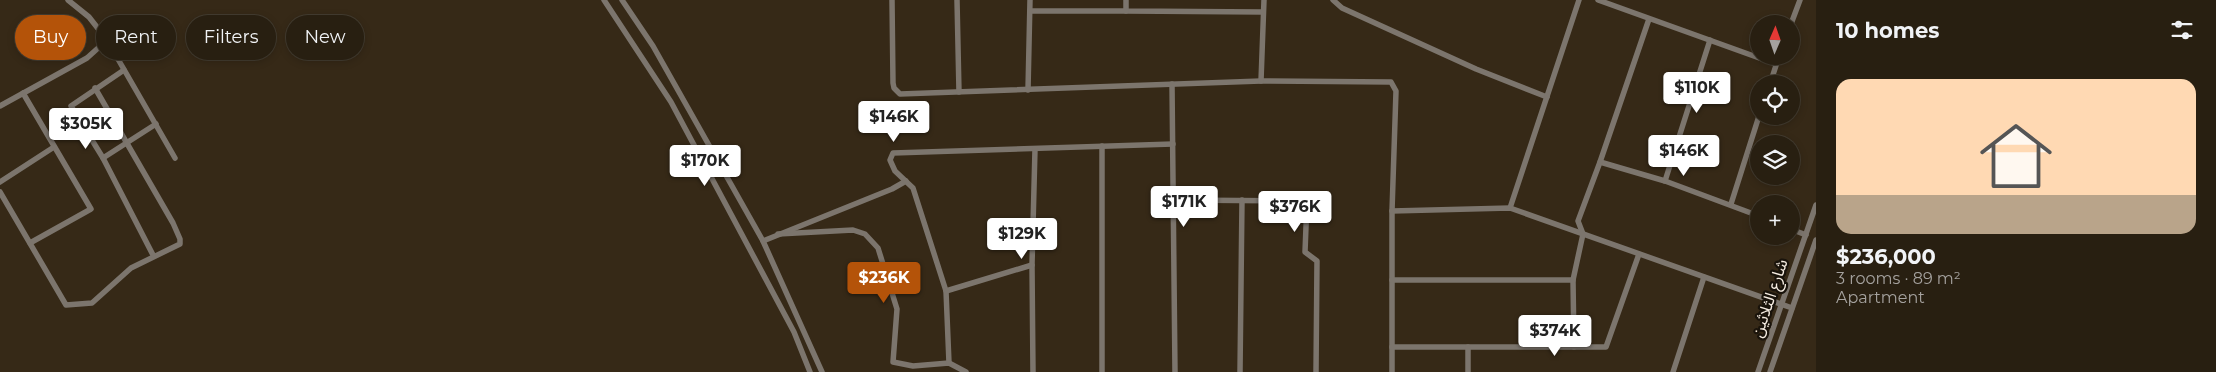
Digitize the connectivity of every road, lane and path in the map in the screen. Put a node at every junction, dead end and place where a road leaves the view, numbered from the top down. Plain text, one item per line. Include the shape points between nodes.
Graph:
1 (68, 0) edge
2 (604, 0) edge
3 (622, 0) edge
4 (892, 0) edge
5 (957, 0) edge
6 (1030, 0) edge
7 (1126, 0) edge
8 (1264, 0) edge
9 (1333, 0) edge
10 (1579, 0) edge
11 (1598, 0) edge
12 (1800, 0) edge
13 (1030, 11) junction
14 (1126, 11) junction
15 (1263, 12) junction
16 (1794, 15) edge
17 (1649, 19) junction
18 (96, 26) edge
19 (1710, 40) junction
20 (96, 50) edge
21 (1750, 55) edge
22 (118, 60) edge
23 (124, 70) junction
24 (1261, 81) junction
25 (1172, 84) junction
26 (95, 88) junction
27 (1028, 90) junction
28 (959, 92) junction
29 (23, 93) junction
30 (1547, 97) junction
31 (0, 106) edge
32 (156, 124) junction
33 (1756, 125) edge
34 (128, 143) junction
35 (1173, 144) junction
36 (1102, 146) junction
37 (54, 147) junction
38 (1034, 149) junction
39 (103, 158) junction
40 (175, 158) dead end
41 (1600, 162) junction
42 (906, 181) junction
43 (1665, 181) junction
44 (0, 182) edge
45 (0, 192) edge
46 (1174, 200) junction
47 (1242, 200) junction
48 (1731, 204) junction
49 (1816, 205) edge
50 (1510, 208) junction
51 (1392, 211) junction
52 (1750, 212) edge
53 (1800, 233) edge
54 (778, 234) junction
55 (1583, 234) junction
56 (1806, 235) junction
57 (1816, 240) edge
58 (763, 241) junction
59 (30, 243) junction
60 (766, 252) junction
61 (1639, 254) junction
62 (153, 255) junction
63 (754, 258) junction
64 (1032, 265) junction
65 (1704, 277) junction
66 (1392, 280) junction
67 (1573, 280) junction
68 (946, 291) junction
69 (1781, 305) junction
70 (1792, 308) junction
71 (1392, 347) junction
72 (1468, 347) junction
73 (1574, 347) junction
74 (949, 363) junction
75 (810, 372) edge
76 (822, 372) edge
77 (966, 372) edge
78 (1033, 372) edge
79 (1102, 372) edge
80 (1175, 372) edge
81 (1240, 372) edge
82 (1316, 372) edge
83 (1392, 372) edge
84 (1468, 372) edge
85 (1673, 372) edge
86 (1758, 372) edge
87 (1770, 372) edge

1 - 18 street
2 - 63 street via 671,102
3 - 58 street via 653,46
4 - 28 street via 894,88 900,94
5 - 28 street
6 - 13 street
7 - 14 street
8 - 15 street
9 - 30 street via 1342,8 1476,69
10 - 30 street
11 - 17 street
12 - 16 street
13 - 14 street
13 - 27 street
14 - 15 street
15 - 24 street
17 - 19 street
17 - 41 street
19 - 21 street
19 - 43 street
20 - 29 street
22 - 23 street
23 - 26 street
23 - 32 street
24 - 25 street
24 - 51 street via 1391,82 1396,92
25 - 27 street
25 - 35 street
26 - 34 street
26 - 39 street via 71,106
27 - 28 street
29 - 31 street
29 - 37 street
30 - 50 street
32 - 34 street
32 - 40 street
33 - 48 street
34 - 39 street
34 - 62 street via 180,238 180,244
35 - 36 street
35 - 46 street
36 - 38 street
36 - 79 street
37 - 44 street
37 - 59 street via 91,209
38 - 42 street via 893,154 892,165
38 - 64 street
39 - 62 street
41 - 43 street
41 - 55 street via 1578,221
42 - 54 street
42 - 68 street via 913,188
43 - 48 street
45 - 59 street
46 - 47 street
46 - 80 street
47 - 81 street
47 - 82 street via 1307,201 1305,252 1317,261
48 - 52 street
49 - 56 street, شارع الثلاثين
50 - 51 street
50 - 55 street
51 - 66 street
53 - 56 street
54 - 58 street
54 - 74 street via 853,230 865,234 878,248 897,309 893,362 912,366
55 - 61 street
55 - 67 street
56 - 69 street, شارع الثلاثين
57 - 70 street, شارع الثلاثين
58 - 60 street
59 - 62 street via 66,305 92,303 131,268
60 - 63 street
60 - 76 street
61 - 65 street
61 - 73 street via 1606,347
63 - 75 street via 794,332
64 - 68 street
64 - 78 street
65 - 69 street
65 - 85 street
66 - 67 street
66 - 71 street
67 - 73 street
68 - 74 street
69 - 70 street
69 - 86 street, شارع الثلاثين
70 - 87 street, شارع الثلاثين
71 - 72 street
71 - 83 street
72 - 73 street
72 - 84 street
74 - 77 street

